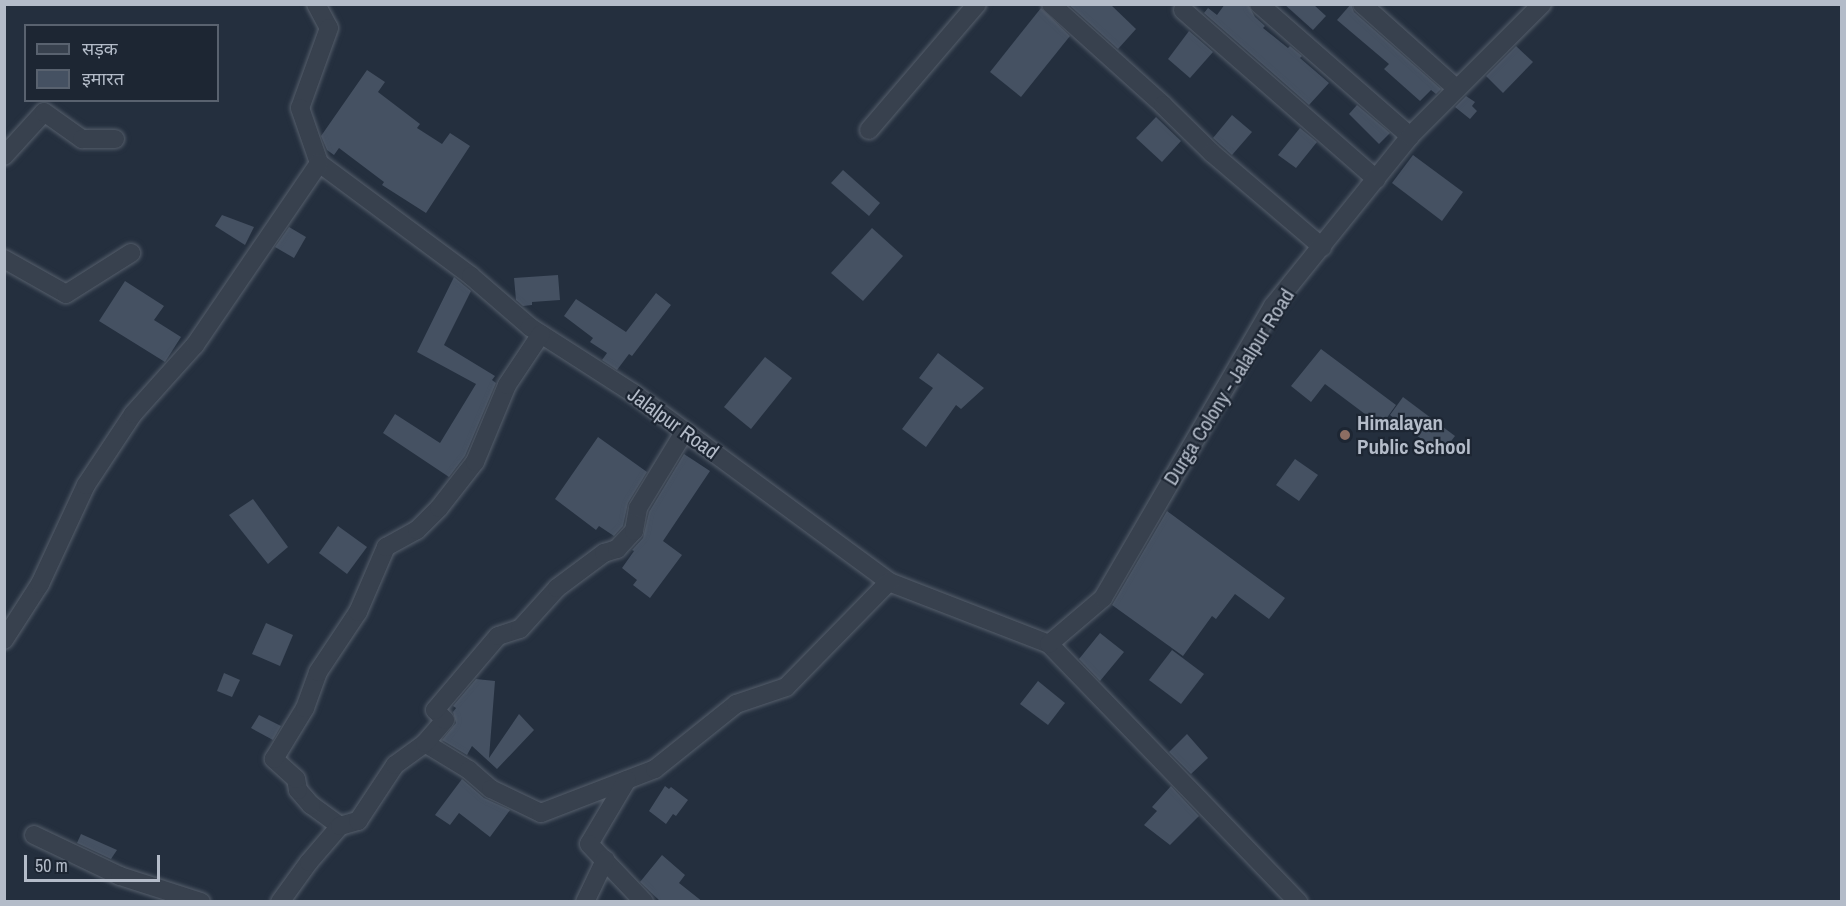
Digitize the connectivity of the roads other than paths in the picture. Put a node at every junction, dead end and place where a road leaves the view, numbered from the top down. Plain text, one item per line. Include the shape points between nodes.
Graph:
1 (316, 4) edge
2 (977, 4) edge
3 (1051, 4) edge
4 (1258, 4) edge
5 (1362, 4) edge
6 (1542, 4) edge
7 (1183, 10) dead end
8 (1457, 89) junction
9 (869, 130) dead end
10 (1410, 136) junction
11 (115, 139) dead end
12 (4, 156) edge
13 (320, 164) junction
14 (1376, 179) junction
15 (1322, 247) junction
16 (131, 253) dead end
17 (4, 259) edge
18 (541, 334) junction
19 (680, 439) dead end
20 (889, 582) junction
21 (4, 640) edge
22 (1048, 644) junction
23 (425, 743) junction
24 (627, 780) junction
25 (340, 826) junction
26 (34, 834) dead end
27 (605, 860) junction
28 (201, 902) edge
29 (280, 902) edge
30 (585, 902) edge
31 (644, 902) edge
32 (1298, 902) edge

1 - 13 street via 329,28 300,108
2 - 9 street
3 - 15 street via 1212,153
4 - 10 street
5 - 8 street
6 - 8 street, Durga Colony - Jalalpur Road
7 - 14 street
8 - 10 street, Durga Colony - Jalalpur Road
10 - 14 street, Durga Colony - Jalalpur Road
11 - 12 street via 82,139 44,112
13 - 18 street, Jalalpur Road via 471,276
13 - 21 street via 195,345 133,414 86,485 40,584
14 - 15 street, Durga Colony - Jalalpur Road
15 - 22 street, Durga Colony - Jalalpur Road via 1273,306 1103,598
16 - 17 street via 66,294
18 - 20 street, Jalalpur Road via 633,393
18 - 25 street via 507,385 475,462 417,530 386,547 358,612 318,672 305,708 274,759 296,779 298,789 311,805
19 - 23 street via 639,508 634,531 617,549 557,588 520,630 498,636 435,710 445,720
20 - 22 street, Jalalpur Road
20 - 24 street via 786,687 736,704 655,769
22 - 32 street
23 - 24 street via 469,770 491,789 541,813
23 - 25 street via 395,765 358,821
24 - 27 street via 589,844
25 - 29 street
26 - 28 street via 120,876
27 - 30 street
27 - 31 street

